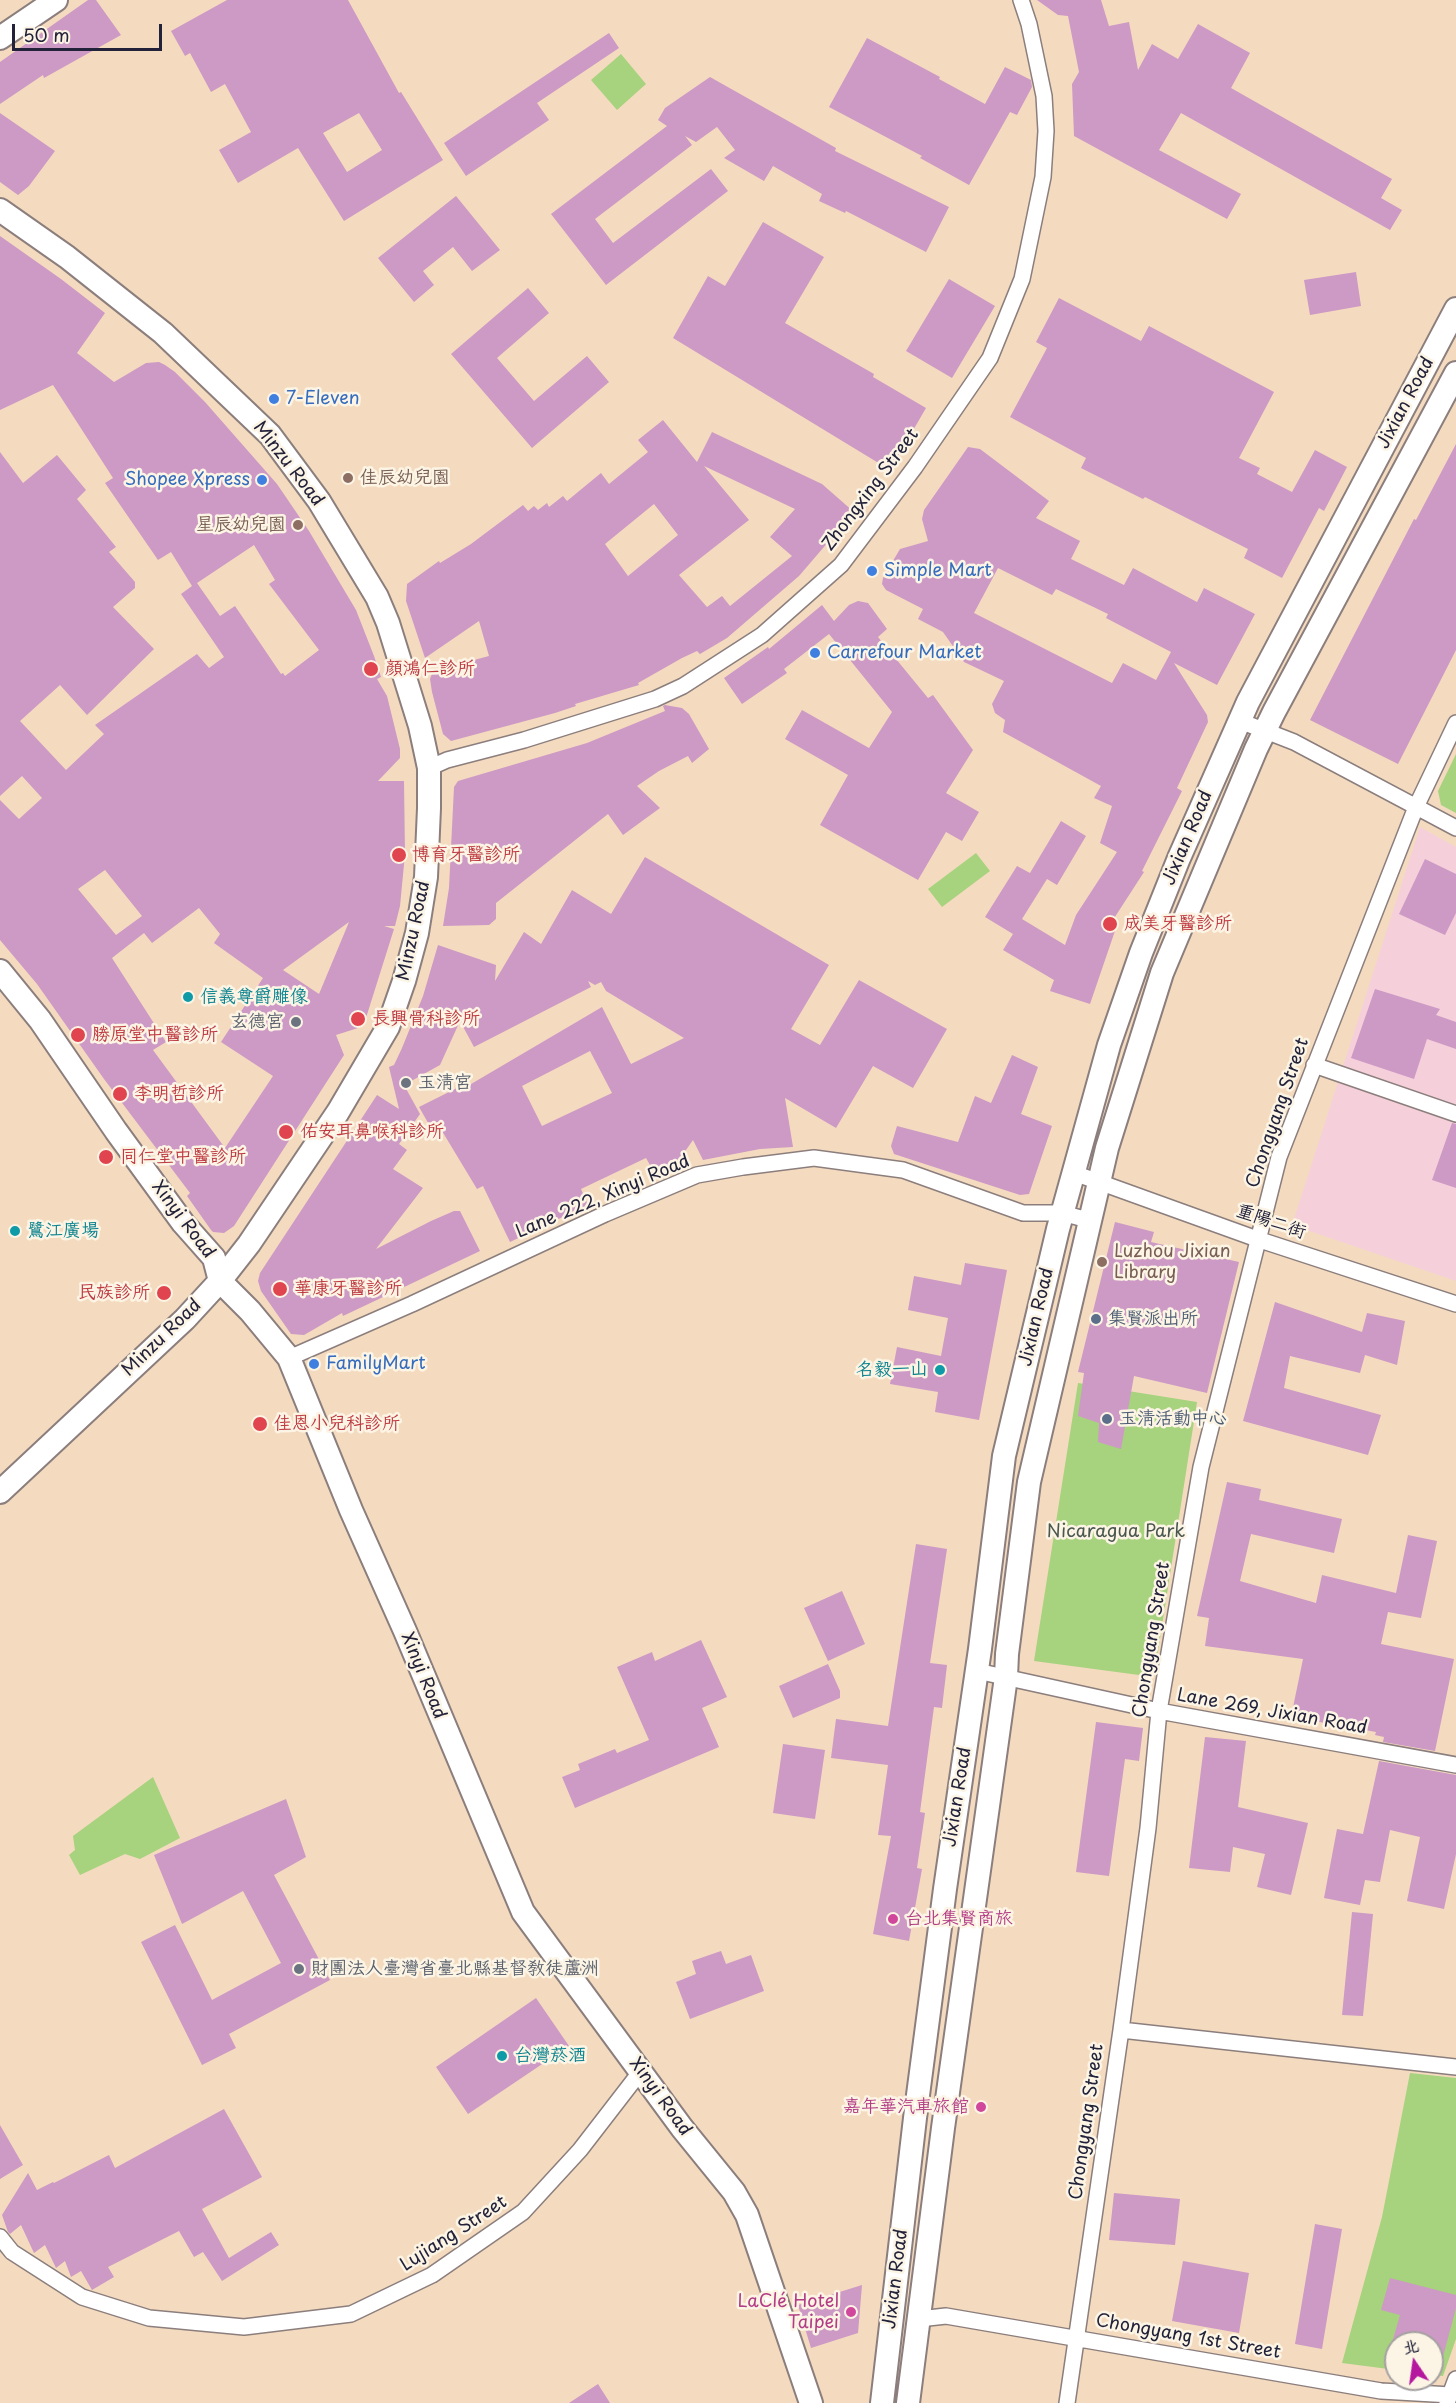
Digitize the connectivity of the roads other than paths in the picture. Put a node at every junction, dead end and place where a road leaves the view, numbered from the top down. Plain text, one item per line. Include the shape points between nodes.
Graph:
1 (56, 0) edge
2 (1021, 0) edge
3 (0, 38) edge
4 (0, 210) edge
5 (1456, 309) edge
6 (1456, 373) edge
7 (1240, 721) junction
8 (1456, 723) edge
9 (1265, 730) junction
10 (429, 768) junction
11 (1416, 807) junction
12 (1456, 828) edge
13 (0, 971) edge
14 (1314, 1065) junction
15 (1456, 1114) edge
16 (1074, 1173) junction
17 (1100, 1181) junction
18 (1062, 1213) junction
19 (1088, 1220) junction
20 (1257, 1239) junction
21 (220, 1281) junction
22 (1456, 1304) edge
23 (289, 1358) junction
24 (0, 1492) edge
25 (977, 1671) junction
26 (1006, 1677) junction
27 (1159, 1711) junction
28 (1456, 1765) edge
29 (1121, 2030) junction
30 (1456, 2067) edge
31 (641, 2071) junction
32 (0, 2237) edge
33 (919, 2319) junction
34 (1077, 2338) junction
35 (1456, 2379) edge
36 (1449, 2399) edge
37 (811, 2403) edge
38 (882, 2403) edge
39 (908, 2403) edge
40 (1067, 2403) edge

1 - 3 main road
2 - 10 street, Zhongxing Street via 1044,96 1046,132 1043,177 1022,279 990,357 915,467 841,565 762,635 683,686 655,699
4 - 10 main road, Minzu Road via 136,309 222,387 286,455 377,597 406,679
5 - 7 main road, Jixian Road
6 - 9 main road, Jixian Road
7 - 9 street
7 - 16 main road, Jixian Road via 1141,952 1109,1045
8 - 11 street, Chongyang Street
9 - 11 street
9 - 17 main road, Jixian Road via 1162,974
10 - 21 main road, Minzu Road via 426,877 417,933 388,1027 338,1112
11 - 12 street
11 - 14 street, Chongyang Street
13 - 21 main road, Xinyi Road via 40,1020 183,1222 214,1258
14 - 15 street
14 - 20 street, Chongyang Street via 1279,1157
16 - 17 street, 重陽二街
16 - 18 main road, Jixian Road
17 - 19 main road, Jixian Road
17 - 20 street, 重陽二街
18 - 19 street, Lane 222, Xinyi Road
18 - 23 street, Lane 222, Xinyi Road via 1023,1213 903,1170 814,1158 697,1175
18 - 25 main road, Jixian Road via 1004,1456
19 - 26 main road, Jixian Road via 1029,1482
20 - 22 street, 重陽二街
20 - 27 street, Chongyang Street via 1201,1467
21 - 23 main road, Xinyi Road
21 - 24 main road, Minzu Road via 185,1319
23 - 31 main road, Xinyi Road via 523,1912
25 - 26 street, Lane 269, Jixian Road
25 - 38 main road, Jixian Road via 916,2106
26 - 27 street, Lane 269, Jixian Road
26 - 33 main road, Jixian Road
27 - 28 street, Lane 269, Jixian Road
27 - 29 street, Chongyang Street
29 - 30 street
29 - 34 street, Chongyang Street
31 - 32 street, Lujiang Street via 580,2150 523,2212 432,2275 351,2314 244,2327 148,2318 82,2297 12,2252
31 - 37 main road, Xinyi Road via 734,2192 747,2215
33 - 34 street, Chongyang 1st Street via 946,2316
33 - 39 main road, Jixian Road
34 - 36 street, Chongyang 1st Street via 1381,2391
34 - 40 street, Chongyang Street
35 - 36 street

